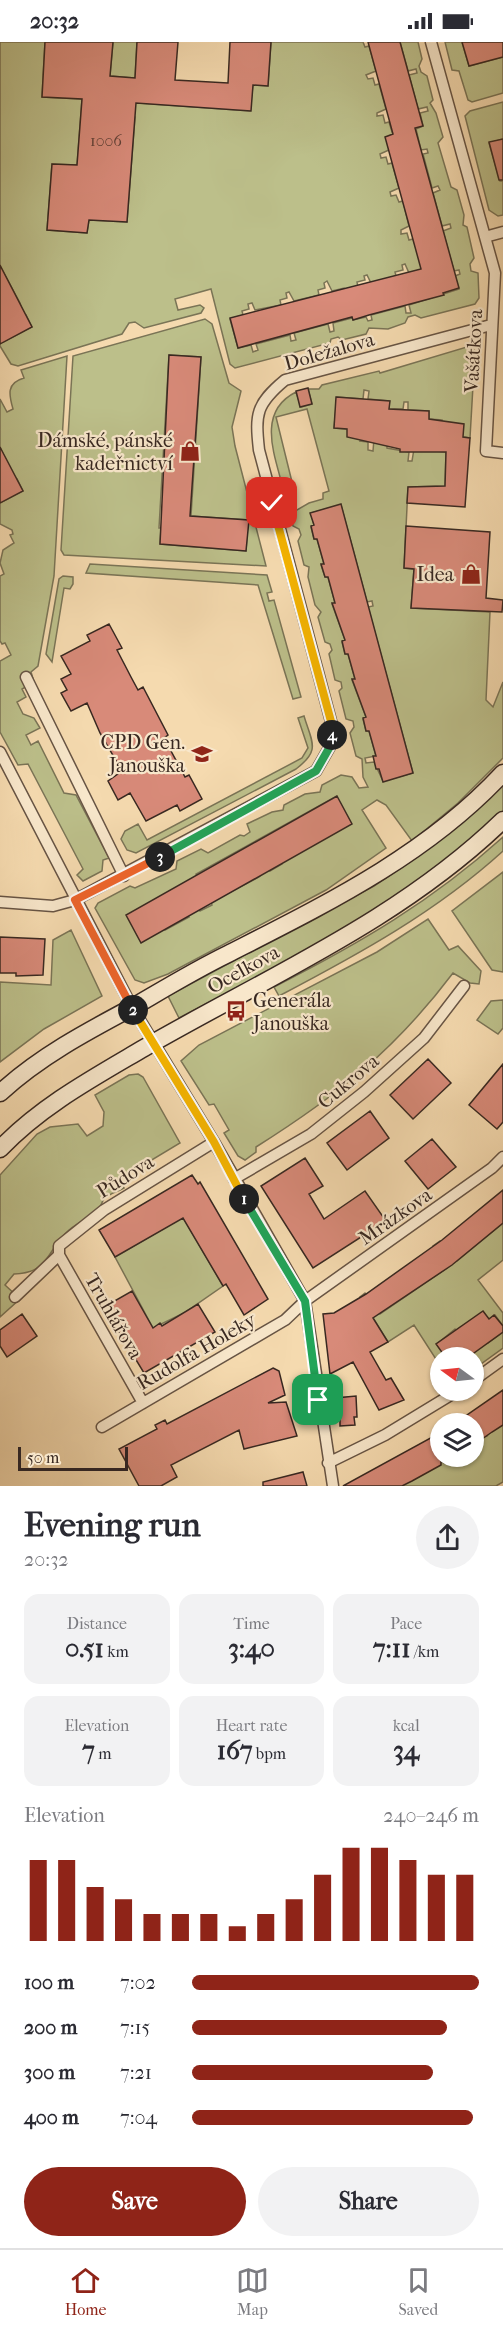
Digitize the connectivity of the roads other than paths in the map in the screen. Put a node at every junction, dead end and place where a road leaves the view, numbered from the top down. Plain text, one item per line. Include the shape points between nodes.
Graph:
1 (431, 42) edge
2 (503, 232) edge
3 (485, 237) junction
4 (491, 325) junction
5 (503, 453) edge
6 (26, 677) dead end
7 (0, 752) edge
8 (503, 773) edge
9 (503, 820) edge
10 (124, 876) junction
11 (75, 900) junction
12 (0, 902) edge
13 (464, 986) dead end
14 (132, 1007) junction
15 (157, 1050) junction
16 (0, 1093) edge
17 (214, 1142) junction
18 (0, 1149) edge
19 (503, 1157) edge
20 (234, 1179) junction
21 (59, 1250) junction
22 (15, 1297) dead end
23 (305, 1301) junction
24 (503, 1359) edge
25 (484, 1373) edge
26 (441, 1401) edge
27 (143, 1403) junction
28 (102, 1427) dead end
29 (328, 1463) junction
30 (333, 1486) edge

1 - 3 street, Vašátkova
2 - 3 street
3 - 4 street, Vašátkova via 495,273
4 - 5 street, Vašátkova via 486,451
4 - 10 street, Doležalova via 285,380 265,397 256,423 259,450 332,725 332,743 316,771
6 - 10 street
7 - 11 street
8 - 14 street, Ocelkova via 417,849 320,908
9 - 15 street, Ocelkova via 402,902
10 - 11 street, Doležalova
11 - 12 street, Doležalova via 53,906
11 - 14 street
13 - 20 street, Cukrova via 424,1038 364,1092 311,1134
14 - 15 street
14 - 16 street, Ocelkova via 43,1059
15 - 17 street
15 - 18 street, Ocelkova via 56,1100
17 - 20 street
17 - 21 street, Půdova via 104,1210
19 - 23 street, Mrázkova
20 - 23 street
21 - 22 street, Půdova
21 - 27 street, Truhlářova
23 - 27 street, Rudolfa Holeky via 285,1320
23 - 29 street
24 - 25 street
26 - 29 street
27 - 28 street, Rudolfa Holeky
29 - 30 street

